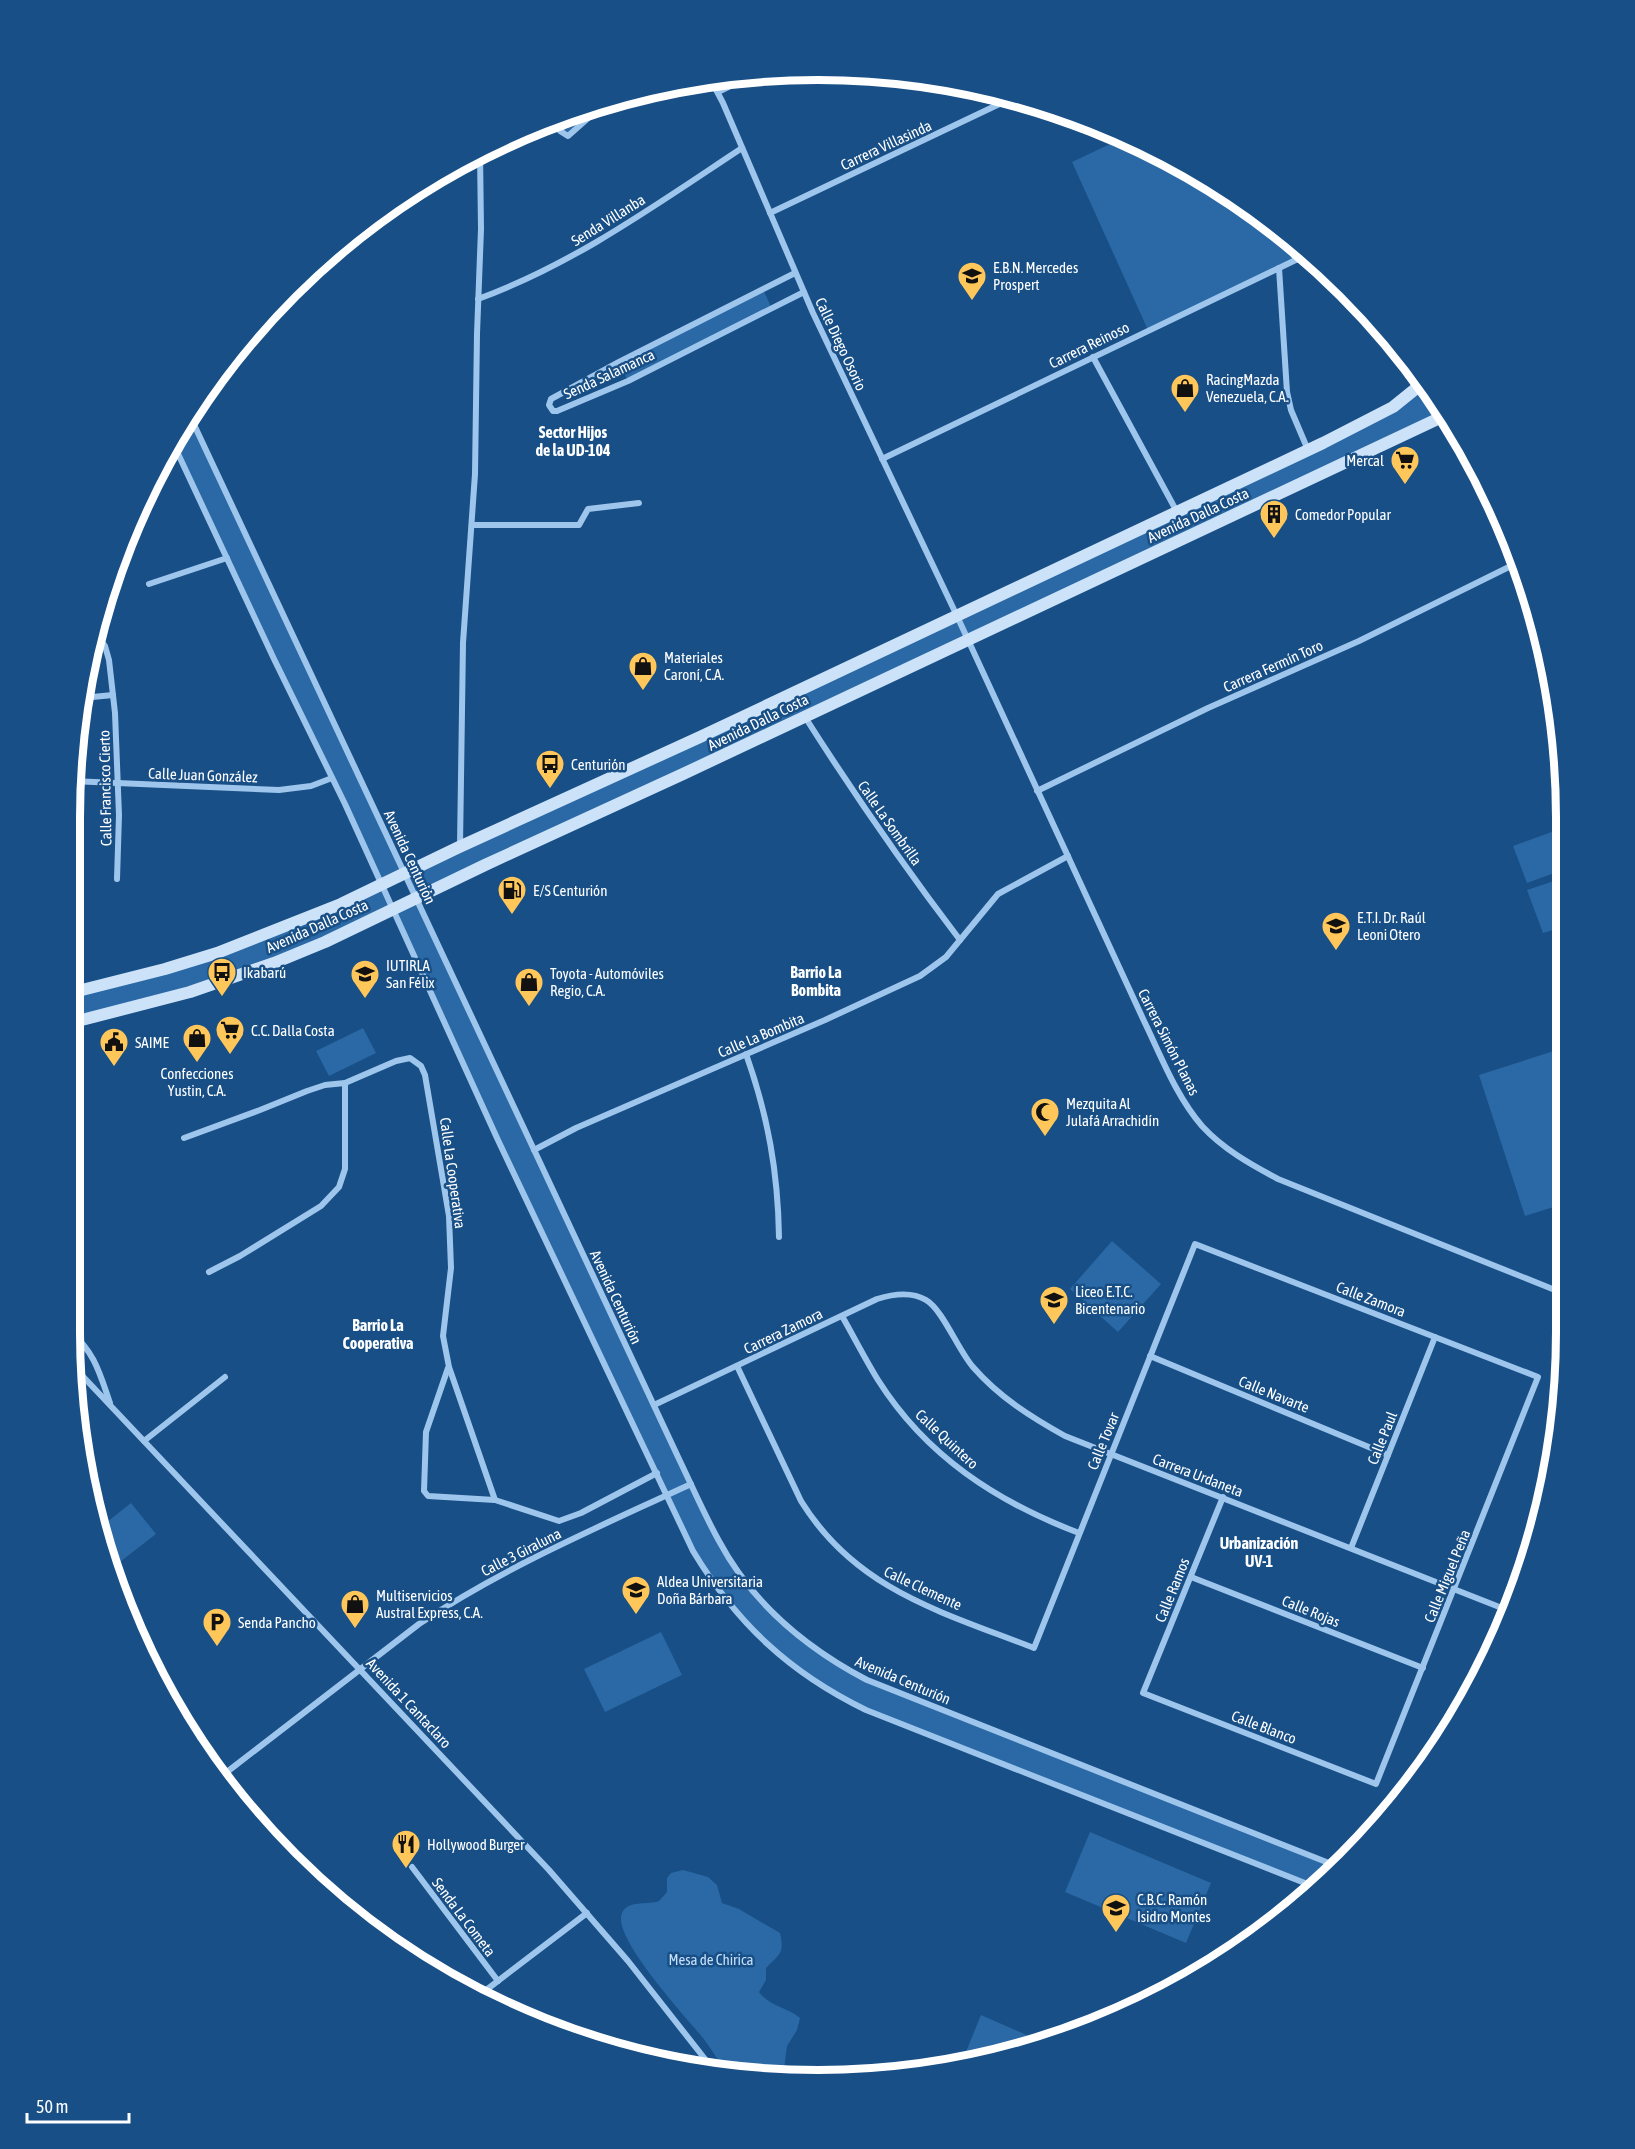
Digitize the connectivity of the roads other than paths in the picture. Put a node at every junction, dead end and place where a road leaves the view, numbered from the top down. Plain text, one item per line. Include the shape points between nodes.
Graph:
1 (733, 85) edge
2 (715, 87) edge
3 (718, 92) junction
4 (999, 104) edge
5 (591, 116) edge
6 (563, 125) edge
7 (742, 148) junction
8 (480, 162) edge
9 (770, 213) junction
10 (1293, 254) edge
11 (1299, 259) edge
12 (1296, 260) junction
13 (1279, 268) junction
14 (795, 273) junction
15 (804, 292) junction
16 (478, 299) junction
17 (1093, 357) junction
18 (1417, 388) edge
19 (1438, 419) edge
20 (194, 424) edge
21 (1308, 450) junction
22 (177, 451) edge
23 (882, 459) junction
24 (639, 504) dead end
25 (1177, 512) junction
26 (472, 525) junction
27 (227, 558) junction
28 (1511, 566) edge
29 (148, 584) dead end
30 (957, 615) junction
31 (967, 639) junction
32 (101, 641) edge
33 (113, 695) junction
34 (90, 697) edge
35 (805, 716) junction
36 (332, 778) junction
37 (81, 781) edge
38 (118, 783) junction
39 (1037, 791) junction
40 (460, 846) junction
41 (1068, 856) junction
42 (404, 873) junction
43 (117, 879) dead end
44 (381, 885) junction
45 (416, 898) junction
46 (392, 909) junction
47 (960, 940) junction
48 (80, 990) edge
49 (80, 1020) edge
50 (746, 1054) junction
51 (345, 1083) junction
52 (184, 1138) dead end
53 (534, 1150) junction
54 (780, 1237) dead end
55 (1196, 1244) joint
56 (209, 1272) dead end
57 (1556, 1290) edge
58 (926, 1299) joint
59 (842, 1316) junction
60 (1435, 1337) junction
61 (80, 1342) edge
62 (1150, 1356) junction
63 (736, 1366) junction
64 (449, 1367) junction
65 (81, 1374) edge
66 (225, 1377) dead end
67 (1538, 1377) joint
68 (654, 1405) junction
69 (111, 1406) junction
70 (144, 1441) junction
71 (1110, 1454) junction
72 (1388, 1455) junction
73 (657, 1473) junction
74 (691, 1484) junction
75 (667, 1495) junction
76 (1223, 1497) junction
77 (495, 1500) junction
78 (1079, 1533) junction
79 (1351, 1548) junction
80 (1191, 1577) junction
81 (1454, 1589) junction
82 (1501, 1607) edge
83 (1034, 1648) joint
84 (1423, 1668) junction
85 (360, 1669) junction
86 (1143, 1693) joint
87 (226, 1772) edge
88 (1376, 1784) joint
89 (1329, 1863) edge
90 (412, 1867) dead end
91 (1306, 1884) edge
92 (587, 1913) junction
93 (498, 1981) junction
94 (486, 1990) edge
95 (706, 2060) edge

1 - 3 street
2 - 3 street, Calle Diego Osorio
3 - 7 street, Calle Diego Osorio
4 - 9 street, Carrera Villasinda
5 - 6 street via 568,136 560,130
7 - 9 street, Calle Diego Osorio
7 - 16 street, Senda Villanba via 594,244 523,281
8 - 16 street
9 - 14 street, Calle Diego Osorio
10 - 12 street
11 - 12 street, Carrera Reinoso
12 - 13 street, Carrera Reinoso
13 - 17 street, Carrera Reinoso
13 - 21 street via 1287,392
14 - 15 street, Calle Diego Osorio
14 - 15 street, Senda Salamanca via 551,399 549,405 557,411 628,381
15 - 23 street, Calle Diego Osorio
16 - 26 street
17 - 23 street, Carrera Reinoso
17 - 25 street
18 - 21 street, Avenida Dalla Costa via 1393,408
19 - 31 street, Avenida Dalla Costa
20 - 42 street, Avenida Centurión
21 - 25 street, Avenida Dalla Costa
22 - 27 street
23 - 30 street, Calle Diego Osorio
24 - 26 street via 588,509 579,525
25 - 30 street, Avenida Dalla Costa
26 - 40 street via 463,643
27 - 29 street
27 - 36 street
28 - 39 street, Carrera Fermín Toro
30 - 31 street, Calle Diego Osorio
30 - 40 street, Avenida Dalla Costa
31 - 35 street, Avenida Dalla Costa
31 - 39 street, Carrera Simón Planas
32 - 33 street, Calle Francisco Cierto via 109,660
33 - 34 street
33 - 38 street, Calle Francisco Cierto
35 - 45 street, Avenida Dalla Costa
35 - 47 street, Calle La Sombrilla via 871,819
36 - 38 street, Calle Juan González via 311,786 279,790
36 - 44 street
37 - 38 street, Calle Juan González
38 - 43 street, Calle Francisco Cierto
39 - 41 street, Carrera Simón Planas
40 - 42 street, Avenida Dalla Costa
41 - 47 street, Calle La Bombita via 998,894
41 - 57 street, Carrera Simón Planas via 1173,1080 1190,1109 1218,1141 1250,1164 1308,1192
42 - 44 street, Avenida Dalla Costa
42 - 45 street, Avenida Centurión
44 - 46 street
44 - 48 street, Avenida Dalla Costa via 217,953
45 - 46 street, Avenida Dalla Costa
45 - 53 street, Avenida Centurión
46 - 49 street, Avenida Dalla Costa via 325,942 241,975
46 - 73 street
47 - 50 street, Calle La Bombita via 935,967 909,982
50 - 53 street, Calle La Bombita
50 - 54 street via 771,1141 779,1192
51 - 52 street via 307,1091
51 - 56 street via 345,1169 339,1187 321,1206
51 - 64 street, Calle La Cooperativa via 396,1060 410,1058 425,1075 449,1216 451,1268 443,1336
53 - 68 street, Avenida Centurión
55 - 60 street, Calle Zamora
55 - 62 street, Calle Tovar
58 - 59 street, Carrera Zamora via 908,1294 887,1295
58 - 71 street, Carrera Urdaneta via 973,1367 1001,1394 1057,1431
59 - 63 street, Carrera Zamora
59 - 78 street, Calle Quintero via 898,1408 936,1449 973,1481 1032,1514
60 - 67 street, Calle Zamora
60 - 72 street, Calle Paul
61 - 69 street via 95,1360
62 - 71 street, Calle Tovar
62 - 72 street, Calle Navarte
63 - 68 street, Carrera Zamora
63 - 83 street, Calle Clemente via 801,1502 832,1544 887,1586
64 - 77 street, Calle La Cooperativa
64 - 77 street via 426,1432 423,1491 429,1496
65 - 69 street, Avenida 1 Cantaclaro
66 - 70 street
67 - 81 street, Calle Miguel Peña
68 - 74 street, Avenida Centurión
69 - 70 street, Avenida 1 Cantaclaro
70 - 85 street, Avenida 1 Cantaclaro
71 - 76 street, Carrera Urdaneta
71 - 78 street, Calle Tovar
72 - 79 street, Calle Paul
73 - 75 street
73 - 77 street via 559,1521
74 - 75 street, Calle 3 Giraluna
74 - 89 street, Avenida Centurión via 719,1542 752,1590 791,1630 841,1666 901,1695
75 - 85 street, Calle 3 Giraluna via 467,1593
75 - 91 street via 693,1551 726,1601 770,1648 820,1685 909,1728
76 - 79 street, Carrera Urdaneta
76 - 80 street, Calle Ramos
78 - 83 street, Calle Tovar
79 - 81 street, Carrera Urdaneta
80 - 84 street, Calle Rojas
80 - 86 street, Calle Ramos
81 - 82 street, Carrera Urdaneta
81 - 84 street, Calle Miguel Peña
84 - 88 street, Calle Miguel Peña
85 - 87 street, Calle 3 Giraluna
85 - 92 street, Avenida 1 Cantaclaro
86 - 88 street, Calle Blanco
90 - 93 street, Senda La Cometa
92 - 93 street
92 - 95 street, Avenida 1 Cantaclaro
93 - 94 street

